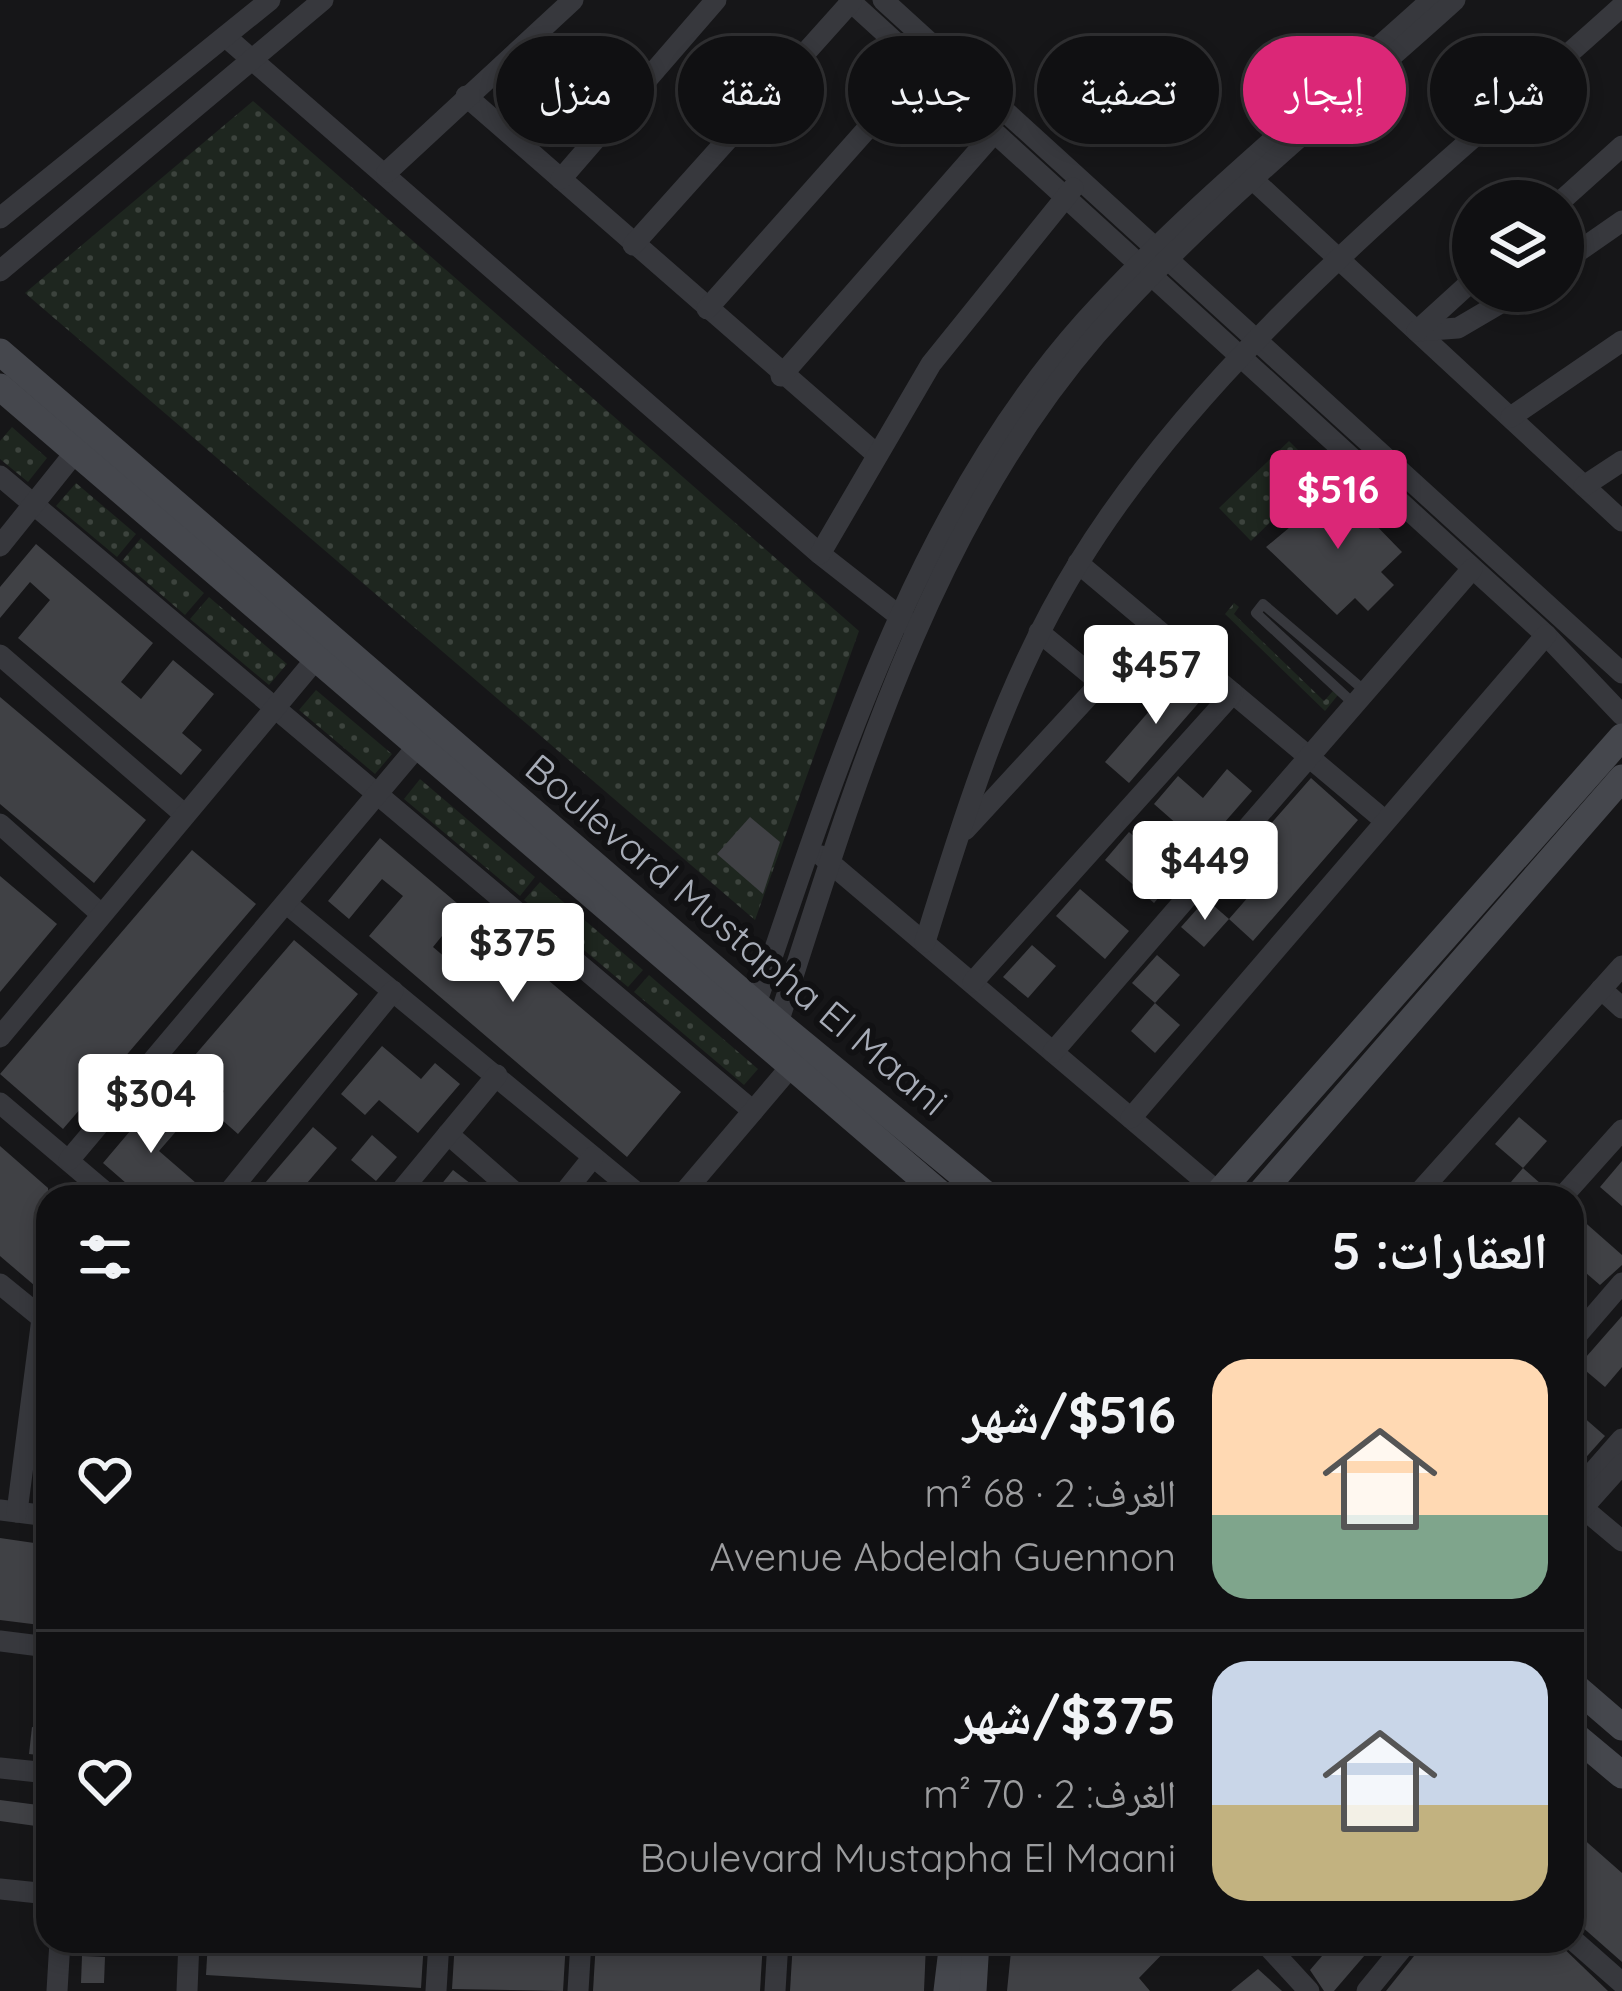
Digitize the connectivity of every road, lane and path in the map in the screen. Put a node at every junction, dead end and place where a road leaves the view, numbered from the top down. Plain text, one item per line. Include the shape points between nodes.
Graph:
1 (270, 0) edge
2 (322, 0) edge
3 (573, 0) edge
4 (716, 0) edge
5 (883, 0) edge
6 (1431, 0) edge
7 (1455, 0) edge
8 (850, 1) edge
9 (1622, 6) edge
10 (888, 36) edge
11 (226, 37) junction
12 (251, 59) junction
13 (466, 96) junction
14 (854, 144) edge
15 (985, 144) edge
16 (1005, 144) edge
17 (1622, 146) edge
18 (387, 172) junction
19 (1249, 176) junction
20 (561, 179) junction
21 (1082, 179) junction
22 (1584, 180) edge
23 (1064, 198) junction
24 (0, 218) edge
25 (1622, 221) edge
26 (633, 245) junction
27 (1584, 247) edge
28 (1163, 254) junction
29 (1342, 261) junction
30 (0, 271) edge
31 (1145, 271) junction
32 (1452, 299) edge
33 (707, 309) junction
34 (1485, 312) edge
35 (1417, 331) junction
36 (1256, 340) junction
37 (1622, 341) edge
38 (0, 352) edge
39 (1238, 357) junction
40 (781, 376) junction
41 (0, 387) edge
42 (1510, 418) junction
43 (84, 441) junction
44 (875, 453) junction
45 (1622, 460) edge
46 (0, 476) edge
47 (1584, 486) junction
48 (34, 505) junction
49 (1622, 521) edge
50 (0, 546) edge
51 (820, 554) junction
52 (1078, 563) junction
53 (1472, 569) junction
54 (909, 624) junction
55 (1153, 626) junction
56 (1039, 632) junction
57 (1546, 635) junction
58 (0, 655) edge
59 (315, 659) junction
60 (1622, 673) edge
61 (1102, 684) junction
62 (1233, 693) junction
63 (1359, 698) junction
64 (274, 705) junction
65 (1622, 715) edge
66 (1622, 737) edge
67 (425, 738) junction
68 (1308, 756) junction
69 (1622, 778) edge
70 (379, 796) junction
71 (185, 815) junction
72 (1384, 820) junction
73 (0, 824) edge
74 (957, 839) junction
75 (807, 845) junction
76 (830, 862) junction
77 (287, 904) junction
78 (101, 914) junction
79 (925, 942) junction
80 (1622, 966) edge
81 (973, 982) junction
82 (1601, 988) junction
83 (392, 991) junction
84 (756, 1004) junction
85 (1622, 1008) edge
86 (778, 1023) junction
87 (3, 1026) edge
88 (1053, 1052) junction
89 (799, 1056) junction
90 (496, 1075) junction
91 (0, 1103) edge
92 (753, 1111) junction
93 (1131, 1118) junction
94 (1622, 1130) edge
95 (448, 1134) junction
96 (593, 1157) junction
97 (69, 1160) junction
98 (97, 1185) edge
99 (235, 1185) edge
100 (406, 1185) edge
101 (506, 1185) edge
102 (571, 1185) edge
103 (627, 1185) edge
104 (690, 1185) edge
105 (945, 1185) edge
106 (1218, 1185) edge
107 (1233, 1185) edge
108 (1267, 1185) edge
109 (1426, 1185) edge
110 (1573, 1185) edge
111 (1622, 1283) edge
112 (0, 1284) edge
113 (36, 1313) edge
114 (1584, 1327) edge
115 (36, 1368) edge
116 (1622, 1438) edge
117 (1622, 1464) edge
118 (1584, 1492) edge
119 (1584, 1497) edge
120 (9, 1511) edge
121 (1584, 1512) edge
122 (1622, 1541) edge
123 (0, 1641) edge
124 (36, 1646) edge
125 (1584, 1694) edge
126 (1613, 1719) edge
127 (1584, 1735) edge
128 (1584, 1747) edge
129 (0, 1768) edge
130 (36, 1772) edge
131 (1622, 1775) edge
132 (0, 1889) edge
133 (36, 1893) edge
134 (1584, 1950) edge
135 (59, 1953) edge
136 (189, 1953) edge
137 (438, 1953) edge
138 (580, 1953) edge
139 (778, 1953) edge
140 (952, 1953) edge
141 (975, 1953) edge
142 (1273, 1953) edge
143 (1398, 1953) edge
144 (1622, 1983) edge
145 (56, 1991) edge
146 (188, 1991) edge
147 (436, 1991) edge
148 (578, 1991) edge
149 (776, 1991) edge
150 (947, 1991) edge
151 (973, 1991) edge
152 (1309, 1991) edge
153 (1366, 1991) edge

1 - 11 street
2 - 12 street
3 - 13 street
4 - 20 street
5 - 21 street
6 - 19 street
7 - 19 street
8 - 10 street
8 - 26 street
9 - 29 street
11 - 12 street
11 - 24 street
12 - 18 street
12 - 30 street
13 - 18 street
13 - 20 street
14 - 33 street
15 - 40 street
16 - 23 street
17 - 22 street
18 - 51 street
19 - 28 street
19 - 29 street
20 - 26 street
21 - 23 street
21 - 28 street
23 - 31 street
23 - 44 street via 931,364
25 - 27 street
26 - 33 street
28 - 31 street
28 - 36 street
29 - 35 street
29 - 36 street
31 - 39 street
31 - 54 street via 1030,391 958,502
32 - 35 street
33 - 40 street
34 - 35 street via 1457,328
35 - 42 street
36 - 39 street
36 - 60 street
37 - 42 street
38 - 43 street
39 - 52 street via 1141,470
39 - 53 street
40 - 44 street
41 - 43 street
42 - 47 street
43 - 48 street
43 - 59 street
43 - 67 street
44 - 51 street
45 - 47 street
46 - 48 street
47 - 49 street
48 - 50 street
48 - 64 street
51 - 54 street
52 - 55 street
52 - 56 street
53 - 57 street
53 - 63 street
54 - 75 street
54 - 76 street
55 - 61 street
55 - 62 street
56 - 61 street
56 - 74 street
57 - 65 street
57 - 72 street
58 - 71 street
59 - 64 street
59 - 67 street
61 - 74 street
62 - 68 street
62 - 81 street
63 - 63 lane via 1256,613 1263,604
63 - 68 street
64 - 70 street
64 - 71 street
66 - 107 street
67 - 70 street
67 - 84 street, Boulevard Mustapha El Maani
67 - 89 street, Boulevard Mustapha El Maani
68 - 72 street
68 - 88 street
69 - 108 street
70 - 77 street
70 - 92 street
71 - 78 street
72 - 93 street
73 - 78 street
74 - 79 street
75 - 76 street
75 - 84 street
76 - 79 street
76 - 86 street
77 - 83 street
77 - 97 street
78 - 87 street
79 - 81 street
80 - 82 street
81 - 88 street
82 - 85 street
82 - 109 street
83 - 90 street
83 - 99 street
84 - 86 street, Boulevard Mustapha El Maani
86 - 89 street, Boulevard Mustapha El Maani
88 - 93 street
89 - 92 street
89 - 105 street, Boulevard Mustapha El Maani
90 - 95 street
90 - 96 street
91 - 97 street
92 - 104 street
93 - 106 street
94 - 110 street
95 - 100 street
95 - 101 street
96 - 102 street
96 - 103 street
97 - 98 street
111 - 114 street
112 - 113 street
115 - 120 street
116 - 118 street
117 - 119 street
121 - 122 street
123 - 124 street
125 - 126 street
126 - 127 street
128 - 131 street
129 - 130 street
132 - 133 street
134 - 144 street
135 - 145 street
136 - 146 street
137 - 147 street
138 - 148 street
139 - 149 street
140 - 150 street
141 - 151 street
142 - 152 street
143 - 153 street

